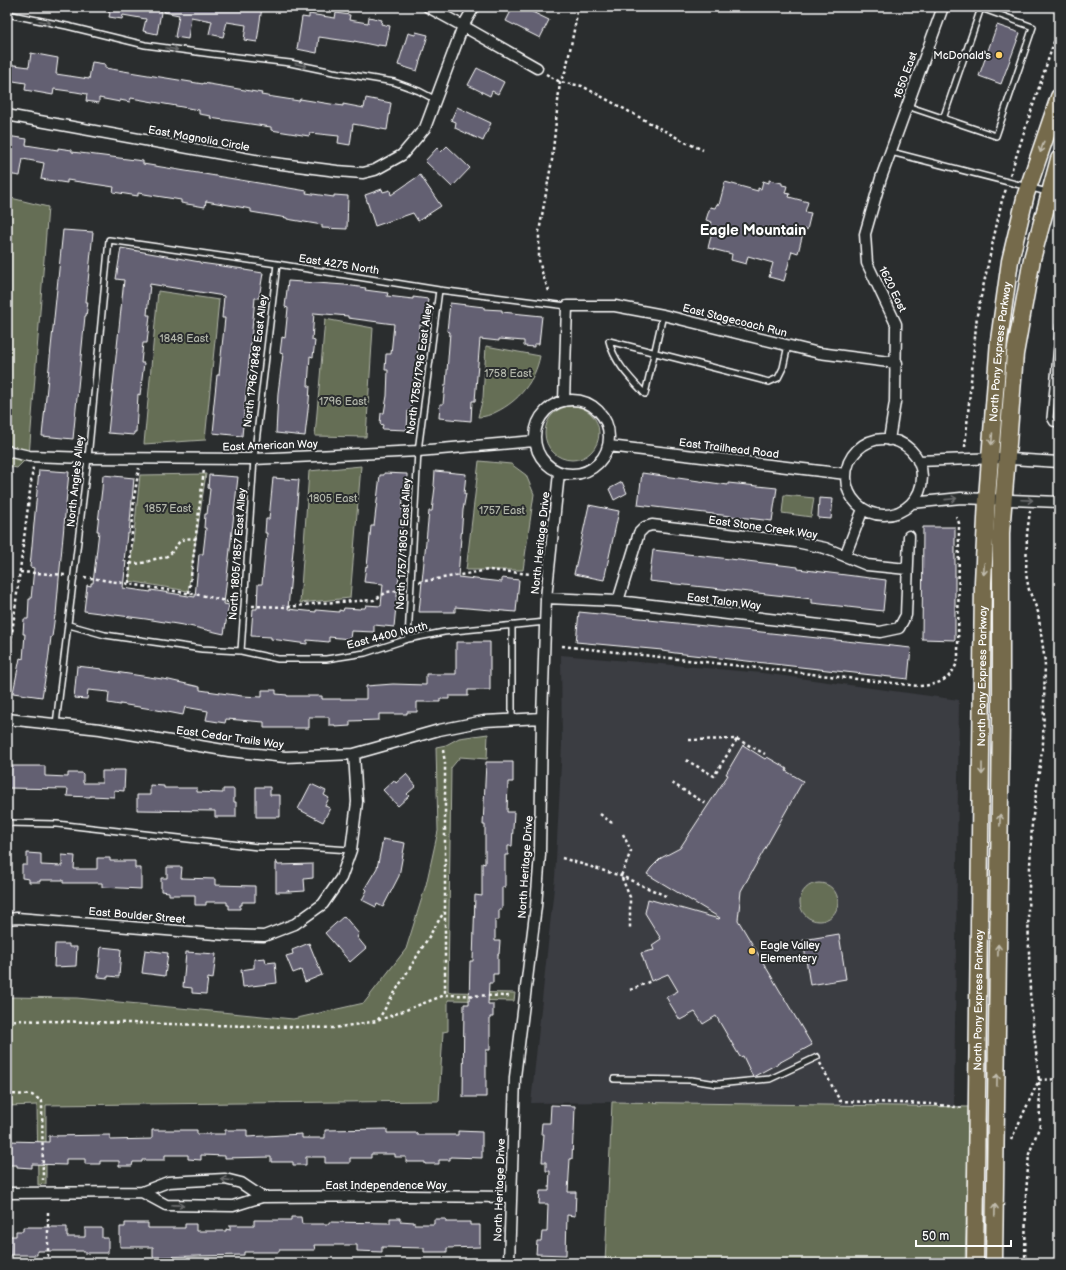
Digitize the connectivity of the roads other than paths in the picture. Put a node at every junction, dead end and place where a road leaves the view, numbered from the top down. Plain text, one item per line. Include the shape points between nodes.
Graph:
1 (428, 7) edge
2 (474, 7) edge
3 (943, 7) edge
4 (980, 7) edge
5 (7, 14) edge
6 (463, 26) junction
7 (537, 68) road end
8 (1059, 97) edge
9 (436, 100) junction
10 (907, 106) junction
11 (7, 114) edge
12 (943, 119) junction
13 (890, 152) junction
14 (1059, 160) edge
15 (1029, 188) junction
16 (1054, 194) edge
17 (109, 240) joint
18 (277, 264) junction
19 (439, 290) junction
20 (567, 306) junction
21 (664, 315) junction
22 (1059, 326) edge
23 (788, 345) junction
24 (655, 352) junction
25 (897, 363) junction
26 (564, 401) junction
27 (1059, 424) edge
28 (534, 440) junction
29 (889, 440) junction
30 (609, 446) junction
31 (7, 451) edge
32 (418, 451) junction
33 (88, 458) junction
34 (998, 458) junction
35 (254, 460) junction
36 (918, 461) junction
37 (1059, 462) edge
38 (559, 473) junction
39 (846, 474) junction
40 (995, 499) junction
41 (1059, 502) edge
42 (912, 503) junction
43 (863, 509) junction
44 (909, 536) dead end
45 (845, 556) junction
46 (907, 569) junction
47 (546, 598) junction
48 (618, 601) junction
49 (546, 622) junction
50 (69, 625) junction
51 (512, 625) junction
52 (408, 639) junction
53 (241, 651) junction
54 (542, 718) junction
55 (7, 719) edge
56 (512, 720) junction
57 (56, 724) junction
58 (354, 754) junction
59 (7, 823) edge
60 (351, 850) junction
61 (7, 918) edge
62 (818, 1057) road end
63 (614, 1079) dead end
64 (142, 1192) junction
65 (7, 1193) edge
66 (262, 1197) junction
67 (511, 1197) junction
68 (509, 1263) edge
69 (974, 1263) edge
70 (994, 1263) edge

1 - 6 street
2 - 6 street, East Magnolia Circle
3 - 10 street, 1650 East
4 - 12 lane
4 - 12 lane via 1033,27 996,136
5 -> 9 lane via 145,45 290,63 394,82
6 - 7 street
6 - 9 street, East Magnolia Circle
8 -> 15 main road, North Pony Express Parkway
9 - 11 street, East Magnolia Circle via 425,128 402,155 364,173 337,172 266,162
10 - 12 lane
10 - 13 street, 1650 East
13 - 15 lane
13 - 25 street, 1620 East via 865,234 867,263 896,324
14 - 16 main road, North Pony Express Parkway
15 - 16 lane
15 -> 34 main road, North Pony Express Parkway via 1010,261 998,340
16 - 34 main road, North Pony Express Parkway via 1032,259
17 - 18 lane, East 4275 North
17 - 33 lane, North Angie's Alley
18 - 19 lane, East 4275 North
18 - 35 lane, North 1796/1848 East Alley
19 - 20 lane, East 4275 North
19 - 32 lane, North 1758/1796 East Alley
20 - 21 street, East Stagecoach Run via 615,306
20 - 26 street
21 - 23 street, East Stagecoach Run
21 - 24 lane
22 - 27 lane via 1050,418 1053,423
23 - 24 lane via 778,378 769,382
23 - 25 street, East Stagecoach Run via 819,353
24 - 24 lane via 646,394 626,374 609,341
25 - 29 street, 1620 East via 895,402
26 - 28 street via 555,404 543,414 535,430
26 - 30 street via 582,401 593,406 601,414 610,433
28 - 32 street, East American Way
28 - 38 street via 541,459 549,468
29 - 36 street via 906,447
29 - 39 street via 865,444 849,462
30 - 38 street via 598,465 585,473
30 - 39 street, East Trailhead Road
31 - 33 street, East American Way via 29,456
32 - 35 street, East American Way
32 - 52 lane, North 1757/1805 East Alley
33 - 35 street, East American Way
33 - 50 lane, North Angie's Alley
34 - 36 street
34 - 37 street
34 - 40 main road, North Pony Express Parkway
35 - 53 lane, North 1805/1857 East Alley
36 - 42 street via 922,483
38 - 47 street, North Heritage Drive
39 - 43 street via 849,494
40 -> 41 street
42 -> 40 street via 962,498
40 -> 69 main road, North Pony Express Parkway via 983,582
70 -> 40 main road, North Pony Express Parkway via 1002,720 1000,567
42 - 43 street via 904,510 883,516
43 - 45 street
44 - 46 street
45 - 46 street, East Stone Creek Way via 866,565
45 - 48 street, East Stone Creek Way via 825,548 796,542 652,525 639,533
46 - 48 street, East Talon Way via 906,615 899,628 880,632
47 - 48 street, East Talon Way
47 - 49 street, North Heritage Drive
49 - 51 lane, East 4400 North
49 - 54 street, North Heritage Drive
50 - 53 lane, East 4400 North via 105,635 202,649
50 - 57 lane, North Angie's Alley
51 - 52 lane, East 4400 North via 444,632
51 - 56 lane
52 - 53 lane, East 4400 North via 365,653 326,659 278,659
54 - 56 street, East Cedar Trails Way
54 - 67 street, North Heritage Drive via 540,854 515,1077
55 - 57 street, East Cedar Trails Way
56 - 58 street, East Cedar Trails Way via 484,721 441,730
57 - 58 street, East Cedar Trails Way via 229,751 285,757
58 - 60 street via 357,802
59 - 60 lane via 57,824 258,847
60 - 61 street, East Boulder Street via 341,878 323,904 295,924 264,936
62 - 63 lane via 770,1079 717,1084 691,1080
64 - 65 street, East Independence Way
64 -> 66 street, East Independence Way via 166,1205 233,1206
66 -> 64 street, East Independence Way via 241,1183 225,1179 168,1182
66 - 67 street, East Independence Way
67 - 68 street, North Heritage Drive

